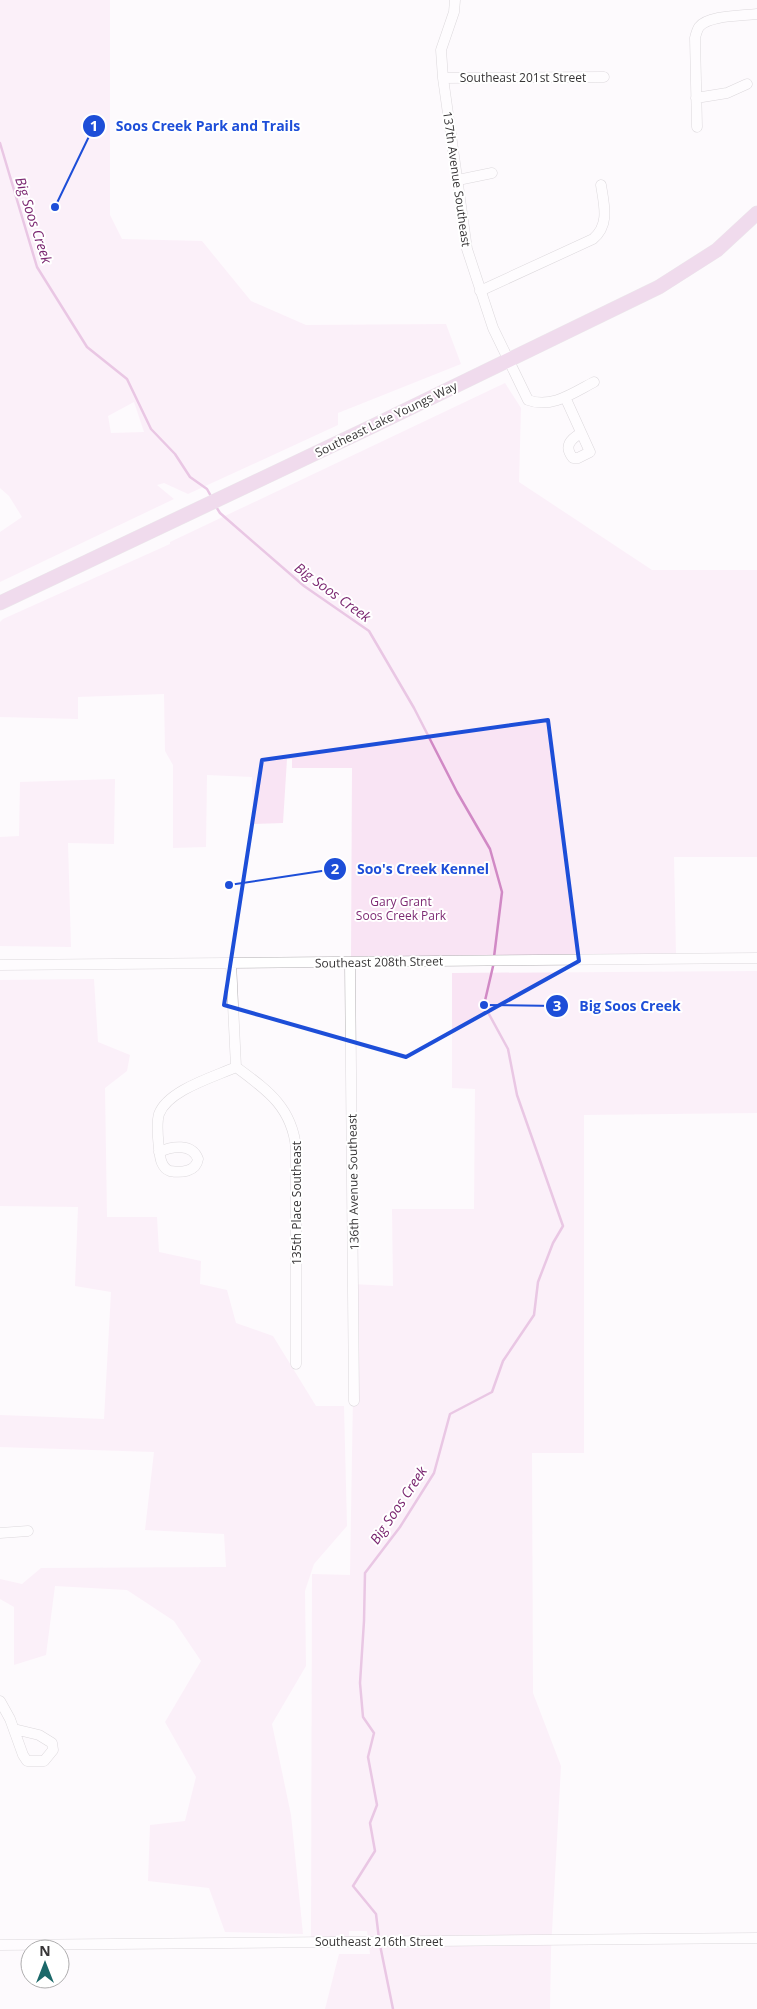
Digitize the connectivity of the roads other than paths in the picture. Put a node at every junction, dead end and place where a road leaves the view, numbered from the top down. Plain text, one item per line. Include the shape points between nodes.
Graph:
1 (456, 0) edge
2 (757, 14) edge
3 (604, 77) dead end
4 (442, 78) junction
5 (747, 84) dead end
6 (696, 98) junction
7 (697, 127) dead end
8 (492, 173) dead end
9 (458, 180) junction
10 (601, 185) dead end
11 (757, 213) edge
12 (480, 291) junction
13 (508, 361) junction
14 (594, 382) dead end
15 (565, 397) junction
16 (582, 433) dead end
17 (0, 603) edge
18 (757, 958) edge
19 (350, 962) junction
20 (231, 963) junction
21 (0, 965) edge
22 (236, 1067) junction
23 (159, 1152) dead end
24 (296, 1364) dead end
25 (354, 1401) dead end
26 (28, 1531) dead end
27 (0, 1533) edge
28 (0, 1701) edge
29 (14, 1729) dead end
30 (757, 1938) edge
31 (0, 1944) edge

1 - 4 street, 137th Avenue Southeast via 441,50
2 - 6 street via 717,18 704,22 698,28 695,38
3 - 4 street, Southeast 201st Street
4 - 9 street, 137th Avenue Southeast
5 - 6 street via 727,93
6 - 7 street
8 - 9 street
9 - 12 street, 137th Avenue Southeast via 467,249
10 - 12 street via 605,223 600,234
11 - 13 main road, Southeast Lake Youngs Way via 717,250 659,288
12 - 13 street, 137th Avenue Southeast
13 - 15 street, 137th Avenue Southeast via 528,400 544,404
13 - 17 main road, Southeast Lake Youngs Way
14 - 15 street, 137th Avenue Southeast
15 - 16 street
18 - 19 street, Southeast 208th Street
19 - 20 street, Southeast 208th Street
19 - 25 street, 136th Avenue Southeast
20 - 21 street, Southeast 208th Street
20 - 22 street
22 - 23 street via 167,1101 158,1121
22 - 24 street, 135th Place Southeast via 273,1097 289,1118 295,1133
26 - 27 street
28 - 29 street
30 - 31 street, Southeast 216th Street

